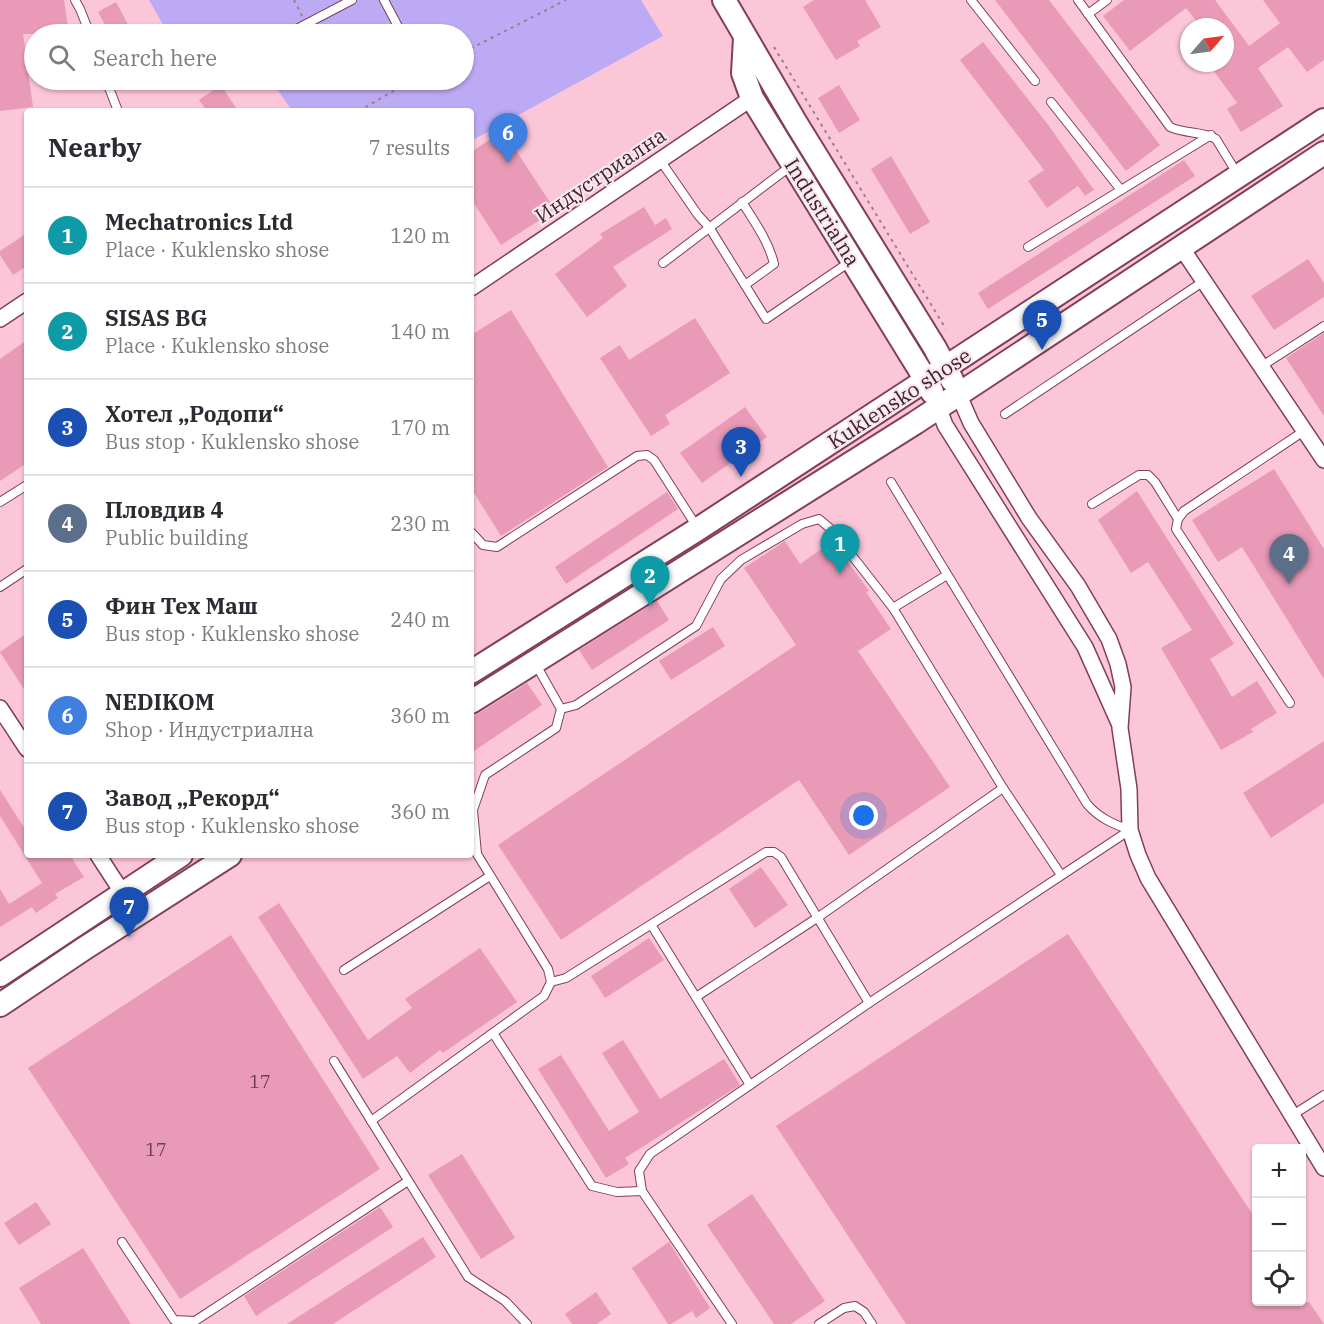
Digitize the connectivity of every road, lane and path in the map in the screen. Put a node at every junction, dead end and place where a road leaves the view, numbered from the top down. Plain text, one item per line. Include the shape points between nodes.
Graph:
1 (75, 0) edge
2 (294, 0) edge
3 (352, 0) edge
4 (384, 0) edge
5 (566, 0) edge
6 (724, 0) edge
7 (971, 0) edge
8 (1078, 0) edge
9 (1107, 0) edge
10 (1088, 14) junction
11 (306, 23) joint
12 (86, 24) edge
13 (397, 24) edge
14 (745, 38) junction
15 (770, 41) dead end
16 (474, 47) edge
17 (1035, 81) dead end
18 (110, 90) edge
19 (395, 90) edge
20 (752, 98) junction
21 (1051, 102) dead end
22 (117, 108) edge
23 (364, 108) edge
24 (1324, 120) edge
25 (1211, 135) junction
26 (1324, 153) edge
27 (660, 160) junction
28 (793, 164) junction
29 (1239, 175) junction
30 (1121, 190) junction
31 (742, 202) junction
32 (710, 228) junction
33 (1028, 247) dead end
34 (1181, 247) junction
35 (852, 260) junction
36 (663, 263) dead end
37 (1203, 281) junction
38 (745, 285) junction
39 (474, 286) edge
40 (24, 303) edge
41 (0, 319) edge
42 (1324, 326) edge
43 (951, 337) dead end
44 (1262, 366) junction
45 (946, 367) junction
46 (926, 380) junction
47 (958, 393) junction
48 (938, 406) junction
49 (1005, 414) dead end
50 (1304, 430) junction
51 (1324, 460) edge
52 (891, 482) dead end
53 (24, 487) edge
54 (0, 502) edge
55 (1092, 504) dead end
56 (1178, 519) junction
57 (698, 529) junction
58 (474, 535) edge
59 (24, 571) edge
60 (947, 575) junction
61 (0, 587) edge
62 (893, 609) junction
63 (534, 662) junction
64 (474, 670) edge
65 (474, 700) edge
66 (1290, 703) dead end
67 (0, 708) edge
68 (561, 709) junction
69 (1120, 728) junction
70 (24, 744) edge
71 (1003, 788) junction
72 (474, 807) edge
73 (474, 821) edge
74 (1130, 830) junction
75 (100, 858) edge
76 (176, 858) edge
77 (225, 858) edge
78 (1061, 875) junction
79 (490, 876) junction
80 (122, 892) junction
81 (817, 918) junction
82 (652, 926) junction
83 (344, 970) dead end
84 (0, 975) edge
85 (551, 982) junction
86 (696, 997) junction
87 (869, 1004) junction
88 (0, 1005) edge
89 (493, 1033) junction
90 (334, 1061) dead end
91 (750, 1085) junction
92 (1324, 1095) edge
93 (1291, 1116) junction
94 (371, 1121) junction
95 (1324, 1168) edge
96 (408, 1181) junction
97 (642, 1191) junction
98 (122, 1242) dead end
99 (527, 1324) edge
100 (732, 1324) edge
101 (819, 1324) edge
102 (872, 1324) edge

1 - 12 lane
2 - 11 path
3 - 11 lane
4 - 13 lane
5 - 16 path
6 - 14 main road, Industrialna
7 - 17 lane
8 - 10 lane
9 - 10 lane
10 - 25 lane via 1170,127
14 - 20 main road, Industrialna via 743,73
14 - 45 main road, Industrialna
15 - 43 path
18 - 22 lane
19 - 23 path
20 - 27 street, Индустриална
20 - 28 main road, Industrialna
21 - 30 lane
24 - 29 main road, Kuklensko shose
25 - 29 lane
25 - 30 lane
26 - 34 main road, Kuklensko shose
27 - 32 lane
27 - 39 street, Индустриална
28 - 31 lane
28 - 35 main road, Industrialna
29 - 45 main road, Kuklensko shose
30 - 33 lane
31 - 32 lane
31 - 38 lane via 774,264
32 - 36 lane
32 - 38 lane
34 - 37 street
34 - 47 main road, Kuklensko shose
35 - 38 lane via 766,319
35 - 46 main road, Industrialna
37 - 44 street
37 - 49 lane
40 - 41 street
42 - 44 lane
44 - 50 street
45 - 46 main road, Kuklensko shose
45 - 47 main road, Industrialna
46 - 48 main road, Industrialna
46 - 57 main road, Kuklensko shose
47 - 48 main road, Kuklensko shose
47 - 69 street via 970,423 1109,639 1123,687
48 - 63 main road, Kuklensko shose
48 - 69 street via 945,425 1085,647
50 - 51 street
50 - 56 lane via 1184,511
52 - 60 lane
53 - 54 lane
55 - 56 lane via 1139,475 1148,476
56 - 66 lane via 1176,529
57 - 58 lane via 647,455 637,456 496,547 483,545
57 - 64 main road, Kuklensko shose
59 - 61 lane
60 - 62 lane
60 - 74 lane via 1087,804 1101,817
62 - 68 lane via 832,530 819,519 802,524 727,572 696,626 576,705
62 - 71 lane
63 - 65 main road, Kuklensko shose
63 - 68 lane
67 - 70 street
68 - 72 lane via 556,728 485,775
69 - 74 street via 1129,789
71 - 78 lane
71 - 81 lane
73 - 79 lane via 477,854
74 - 78 lane
74 - 93 street via 1148,878
75 - 80 street
76 - 80 main road
77 - 88 main road
78 - 87 lane
79 - 83 lane
79 - 85 lane via 548,969
80 - 84 main road
81 - 82 lane via 781,856 766,852
81 - 86 lane
81 - 87 lane
82 - 85 lane via 566,978
82 - 86 lane
85 - 89 lane via 544,996
86 - 91 lane
87 - 91 lane
89 - 94 lane
89 - 97 lane via 592,1186 617,1192
90 - 94 lane
91 - 97 lane via 650,1154 639,1171
92 - 93 lane
93 - 95 street
94 - 96 lane
96 - 98 lane via 195,1321 174,1320
96 - 99 lane via 468,1278 505,1301
97 - 100 lane
101 - 102 lane via 844,1308 855,1306

